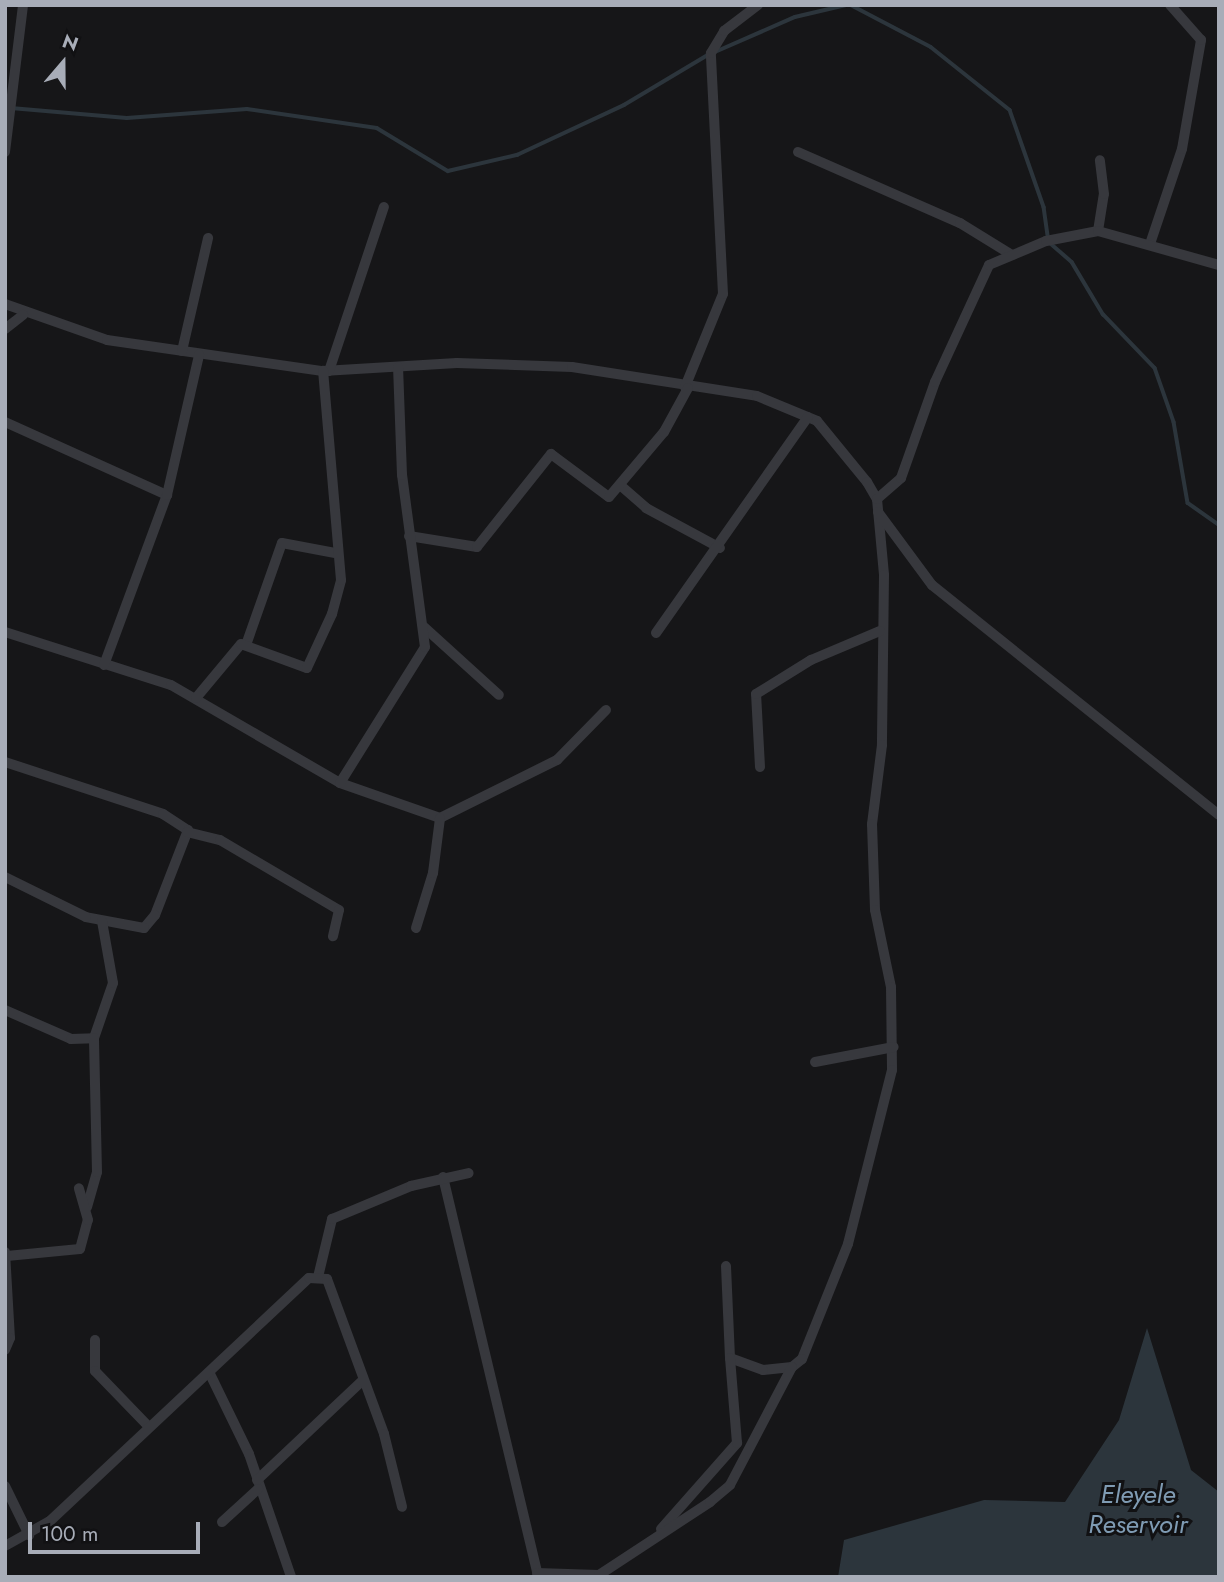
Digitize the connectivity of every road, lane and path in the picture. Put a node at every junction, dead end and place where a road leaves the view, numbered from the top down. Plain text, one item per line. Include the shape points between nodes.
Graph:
1 (23, 5) edge
2 (758, 5) edge
3 (1170, 5) edge
4 (5, 152) edge
5 (798, 152) dead end
6 (1100, 160) dead end
7 (384, 207) dead end
8 (1098, 231) junction
9 (208, 238) dead end
10 (1150, 241) junction
11 (1012, 255) junction
12 (1219, 265) edge
13 (5, 304) edge
14 (23, 315) junction
15 (5, 329) edge
16 (182, 351) junction
17 (199, 355) junction
18 (398, 368) junction
19 (326, 371) junction
20 (687, 388) junction
21 (808, 417) junction
22 (5, 422) edge
23 (620, 485) junction
24 (167, 495) junction
25 (877, 504) junction
26 (409, 536) junction
27 (720, 548) junction
28 (335, 554) junction
29 (424, 627) junction
30 (880, 631) junction
31 (5, 632) edge
32 (656, 633) dead end
33 (246, 645) junction
34 (104, 665) junction
35 (499, 695) dead end
36 (196, 698) junction
37 (606, 710) dead end
38 (5, 762) edge
39 (760, 768) dead end
40 (340, 783) junction
41 (1219, 815) edge
42 (440, 818) junction
43 (187, 832) junction
44 (5, 877) edge
45 (102, 921) junction
46 (415, 928) dead end
47 (333, 936) dead end
48 (5, 1010) edge
49 (94, 1038) junction
50 (894, 1047) junction
51 (816, 1062) dead end
52 (469, 1173) dead end
53 (443, 1177) junction
54 (79, 1188) dead end
55 (87, 1207) junction
56 (6, 1254) edge
57 (726, 1266) dead end
58 (318, 1277) junction
59 (95, 1340) dead end
60 (5, 1350) edge
61 (730, 1358) junction
62 (792, 1367) junction
63 (210, 1374) junction
64 (361, 1382) junction
65 (149, 1427) junction
66 (258, 1485) junction
67 (5, 1486) edge
68 (402, 1507) dead end
69 (222, 1522) dead end
70 (658, 1534) junction
71 (29, 1535) junction
72 (5, 1546) edge
73 (538, 1575) edge
74 (291, 1577) edge

1 - 4 street
2 - 20 street via 724,31 711,53 725,274 714,326
3 - 10 street via 1201,40 1182,149
5 - 11 street via 960,223
6 - 8 street via 1104,194
7 - 19 street
8 - 10 street
8 - 11 street
9 - 16 street
10 - 12 street
11 - 25 street via 989,265 979,280 901,478
13 - 14 street
14 - 15 street
14 - 16 street via 107,340
16 - 17 street
17 - 19 street
17 - 24 street
18 - 19 street
18 - 20 street via 572,367
18 - 26 street
19 - 28 street
20 - 21 street via 771,399
20 - 23 street via 664,432
21 - 25 street via 830,433
21 - 27 street
22 - 24 street
23 - 26 street via 603,498 551,454 477,547
23 - 27 street via 646,508
24 - 34 street
25 - 30 street via 884,576
25 - 41 street via 892,539 932,585
26 - 29 street
27 - 32 street
28 - 33 street via 282,543
28 - 33 street via 340,592 307,668
29 - 35 street
29 - 40 street via 423,656
30 - 39 street via 811,660 756,694
30 - 50 street via 882,745 873,835 875,910 891,987
31 - 34 street
33 - 36 street via 238,646
34 - 36 street
36 - 40 street
37 - 42 street via 557,760
38 - 43 street via 163,814 184,823
40 - 42 street
42 - 46 street via 433,873
43 - 45 street via 150,923 136,929
43 - 47 street via 220,840 339,910
44 - 45 street via 52,904
45 - 49 street via 113,984
48 - 49 street via 71,1039
49 - 55 street via 97,1172
50 - 51 street
50 - 62 street via 848,1244 802,1359
52 - 53 street
53 - 58 street via 332,1219
53 - 73 street
54 - 55 street
55 - 56 street via 80,1249
56 - 60 street via 10,1338
57 - 61 street
58 - 63 street via 273,1306
58 - 64 street via 327,1279
59 - 65 street via 95,1371
61 - 62 street via 763,1370
61 - 70 street via 737,1443
62 - 70 street via 730,1485
63 - 65 street
63 - 66 street
64 - 66 street
64 - 68 street via 387,1445
65 - 71 street
66 - 69 street
66 - 74 street
67 - 71 street
70 - 73 street via 634,1557 599,1575
71 - 72 street

